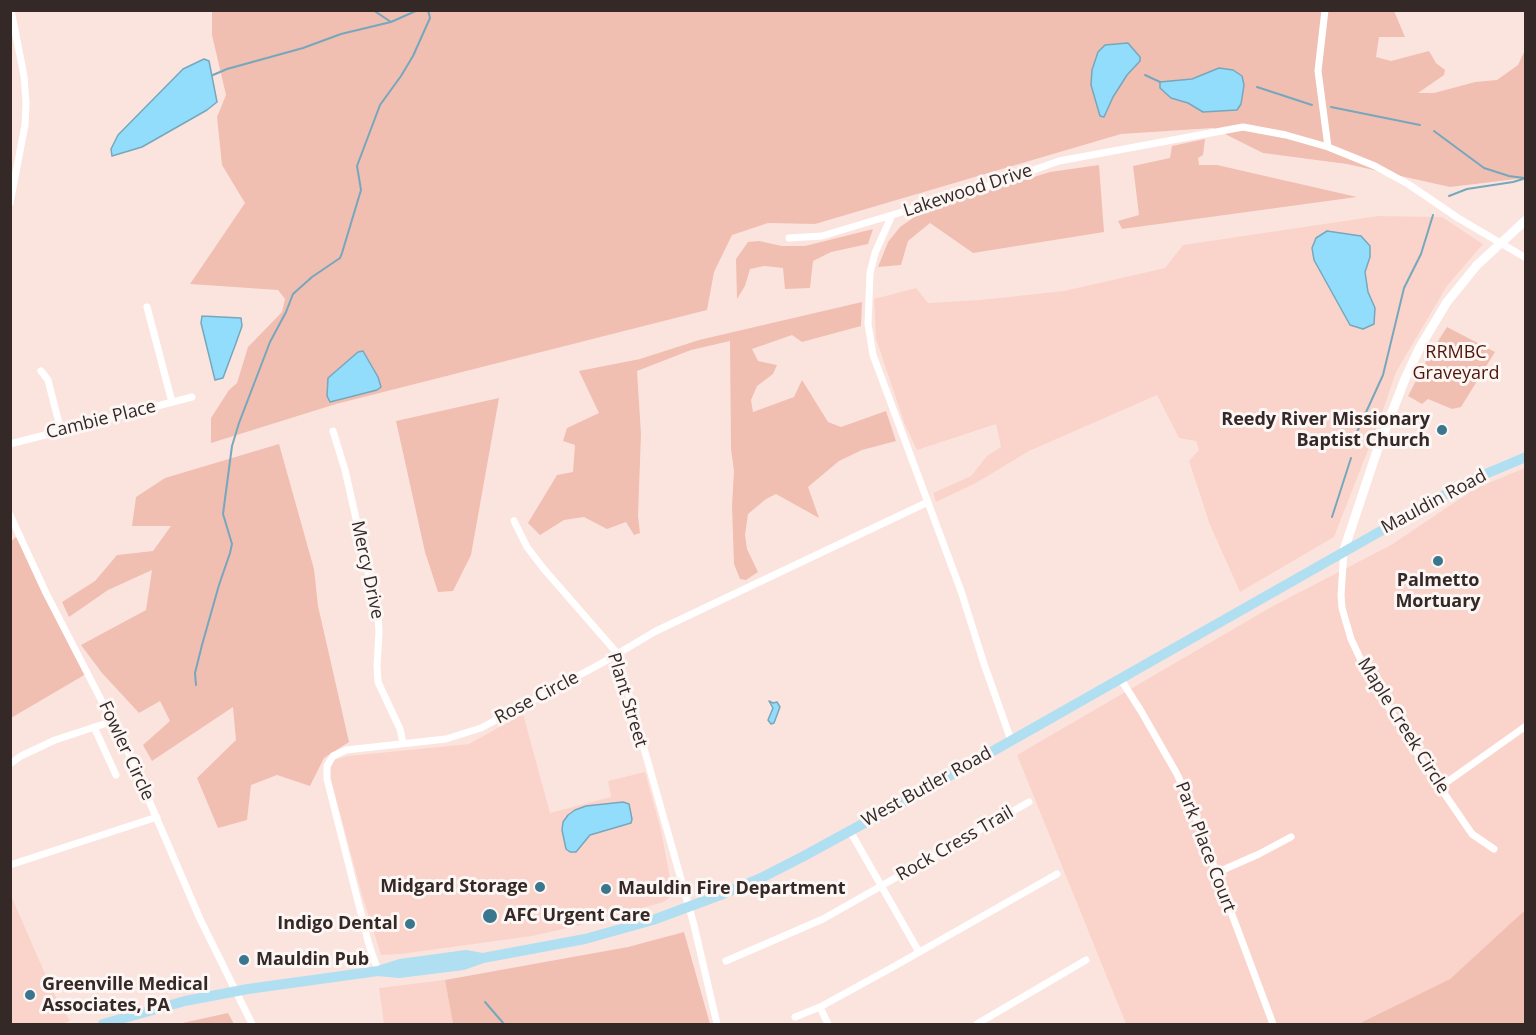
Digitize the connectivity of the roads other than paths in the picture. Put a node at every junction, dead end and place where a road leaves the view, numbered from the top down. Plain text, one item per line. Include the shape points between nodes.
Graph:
1 (11, 10) edge
2 (1324, 10) edge
3 (1328, 147) junction
4 (10, 203) edge
5 (892, 215) junction
6 (1526, 220) edge
7 (789, 238) dead end
8 (1500, 243) junction
9 (1526, 258) edge
10 (147, 307) dead end
11 (41, 371) dead end
12 (192, 397) dead end
13 (172, 402) junction
14 (61, 431) junction
15 (333, 431) dead end
16 (10, 444) edge
17 (1526, 457) edge
18 (928, 501) junction
19 (10, 514) edge
20 (514, 521) dead end
21 (1344, 550) junction
22 (616, 653) junction
23 (1120, 678) junction
24 (113, 721) junction
25 (1526, 726) edge
26 (94, 727) junction
27 (1011, 740) junction
28 (404, 743) junction
29 (10, 764) edge
30 (116, 775) dead end
31 (1440, 787) junction
32 (1029, 802) dead end
33 (157, 817) junction
34 (850, 831) junction
35 (1292, 837) dead end
36 (1494, 849) dead end
37 (10, 865) edge
38 (1216, 873) junction
39 (1058, 874) dead end
40 (882, 886) junction
41 (689, 906) junction
42 (919, 952) junction
43 (1086, 960) dead end
44 (726, 962) dead end
45 (378, 971) junction
46 (234, 991) junction
47 (819, 1007) junction
48 (795, 1017) dead end
49 (103, 1024) edge
50 (252, 1024) edge
51 (717, 1024) edge
52 (828, 1024) edge
53 (977, 1024) edge
54 (1273, 1024) edge

1 - 4 street via 26,103
2 - 3 street via 1318,70
3 - 5 street, Lakewood Drive via 1259,129 1227,128 1059,161
3 - 8 street, Lakewood Drive via 1388,172
5 - 7 street via 822,236
5 - 18 street, Lakewood Drive via 870,273 869,337 882,383
6 - 8 main road
8 - 9 street, Lakewood Drive
8 - 21 main road via 1459,287 1420,346 1377,451
10 - 13 street
11 - 14 street via 48,380
12 - 13 street, Cambie Place
13 - 14 street, Cambie Place
14 - 16 street, Cambie Place
15 - 28 street, Mercy Drive via 378,616 378,682
17 - 21 main road, Mauldin Road via 1476,478
18 - 22 street, Rose Circle
18 - 27 street, Lakewood Drive
19 - 24 street, Fowler Circle
20 - 22 street, Plant Street via 543,568
21 - 23 main road, West Butler Road
21 - 31 street, Maple Creek Circle via 1341,595 1351,639 1380,695
22 - 28 street, Rose Circle via 481,728 446,739
22 - 41 street, Plant Street
23 - 27 main road, West Butler Road
23 - 38 street, Park Place Court via 1177,774
24 - 26 street
24 - 33 street, Fowler Circle
25 - 31 street
26 - 29 street via 55,740
26 - 30 street
27 - 34 main road, West Butler Road
28 - 45 street, Rose Circle via 342,750 331,759 326,773
31 - 36 street, Maple Creek Circle via 1472,834
32 - 40 street, Rock Cress Trail
33 - 37 street
33 - 46 street, Fowler Circle
34 - 40 street
34 - 41 main road, West Butler Road via 763,877
35 - 38 street
38 - 54 street, Park Place Court
39 - 42 street
40 - 42 street
40 - 44 street, Rock Cress Trail
41 - 45 main road, West Butler Road via 585,939 463,965 399,973
41 - 51 street, Plant Street
42 - 47 street
43 - 53 street
45 - 46 main road, West Butler Road
46 - 49 main road, West Butler Road
46 - 50 street, Fowler Circle
47 - 48 street
47 - 52 street

